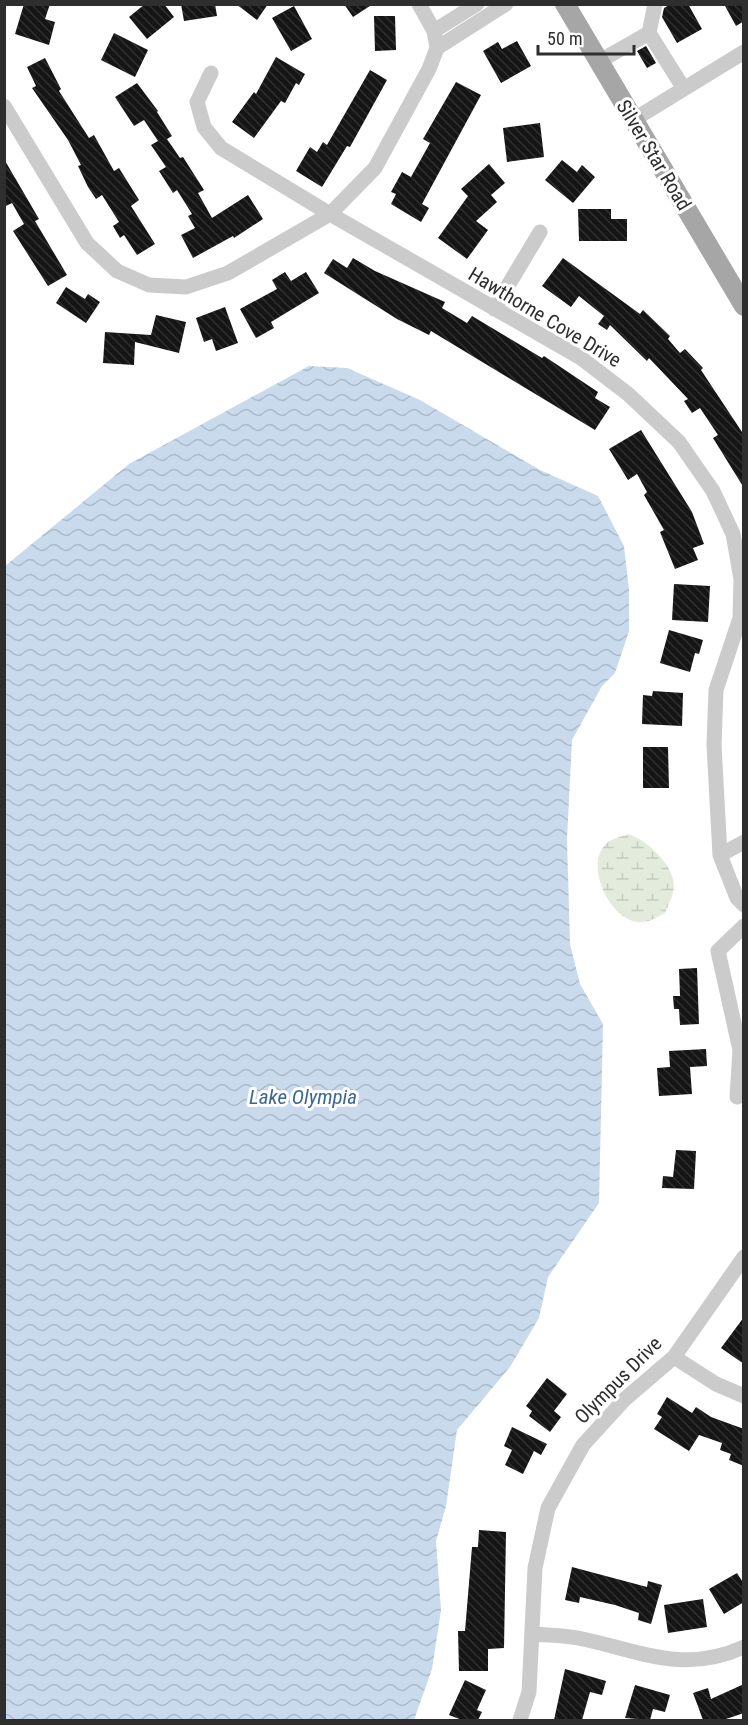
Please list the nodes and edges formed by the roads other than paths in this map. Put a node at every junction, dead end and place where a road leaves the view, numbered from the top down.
1 (419, 4) edge
2 (477, 4) edge
3 (506, 4) edge
4 (565, 4) edge
5 (655, 4) edge
6 (434, 31) junction
7 (649, 33) junction
8 (437, 48) junction
9 (744, 52) edge
10 (598, 62) junction
11 (211, 73) dead end
12 (684, 89) junction
13 (4, 106) edge
14 (633, 120) junction
15 (330, 214) junction
16 (540, 232) dead end
17 (743, 304) edge
18 (494, 309) junction
19 (744, 842) edge
20 (720, 855) junction
21 (744, 905) edge
22 (744, 926) edge
23 (737, 1097) dead end
24 (744, 1257) edge
25 (674, 1357) junction
26 (744, 1396) edge
27 (532, 1634) junction
28 (744, 1647) edge
29 (520, 1720) edge

1 - 6 street
2 - 6 street
3 - 8 street
4 - 10 main road, Silver Star Road
5 - 7 street
6 - 8 street
7 - 10 street
7 - 12 street
8 - 15 street
9 - 12 street
10 - 14 main road, Silver Star Road
11 - 15 street, Hawthorne Cove Drive
12 - 14 street
13 - 15 street
14 - 17 main road, Silver Star Road
15 - 18 street, Hawthorne Cove Drive
16 - 18 street
18 - 20 street, Hawthorne Cove Drive
19 - 20 street
20 - 21 street, Hawthorne Cove Drive
22 - 23 street
24 - 25 street, Olympus Drive
25 - 26 street
25 - 27 street, Olympus Drive
27 - 28 street
27 - 29 street, Olympus Drive

